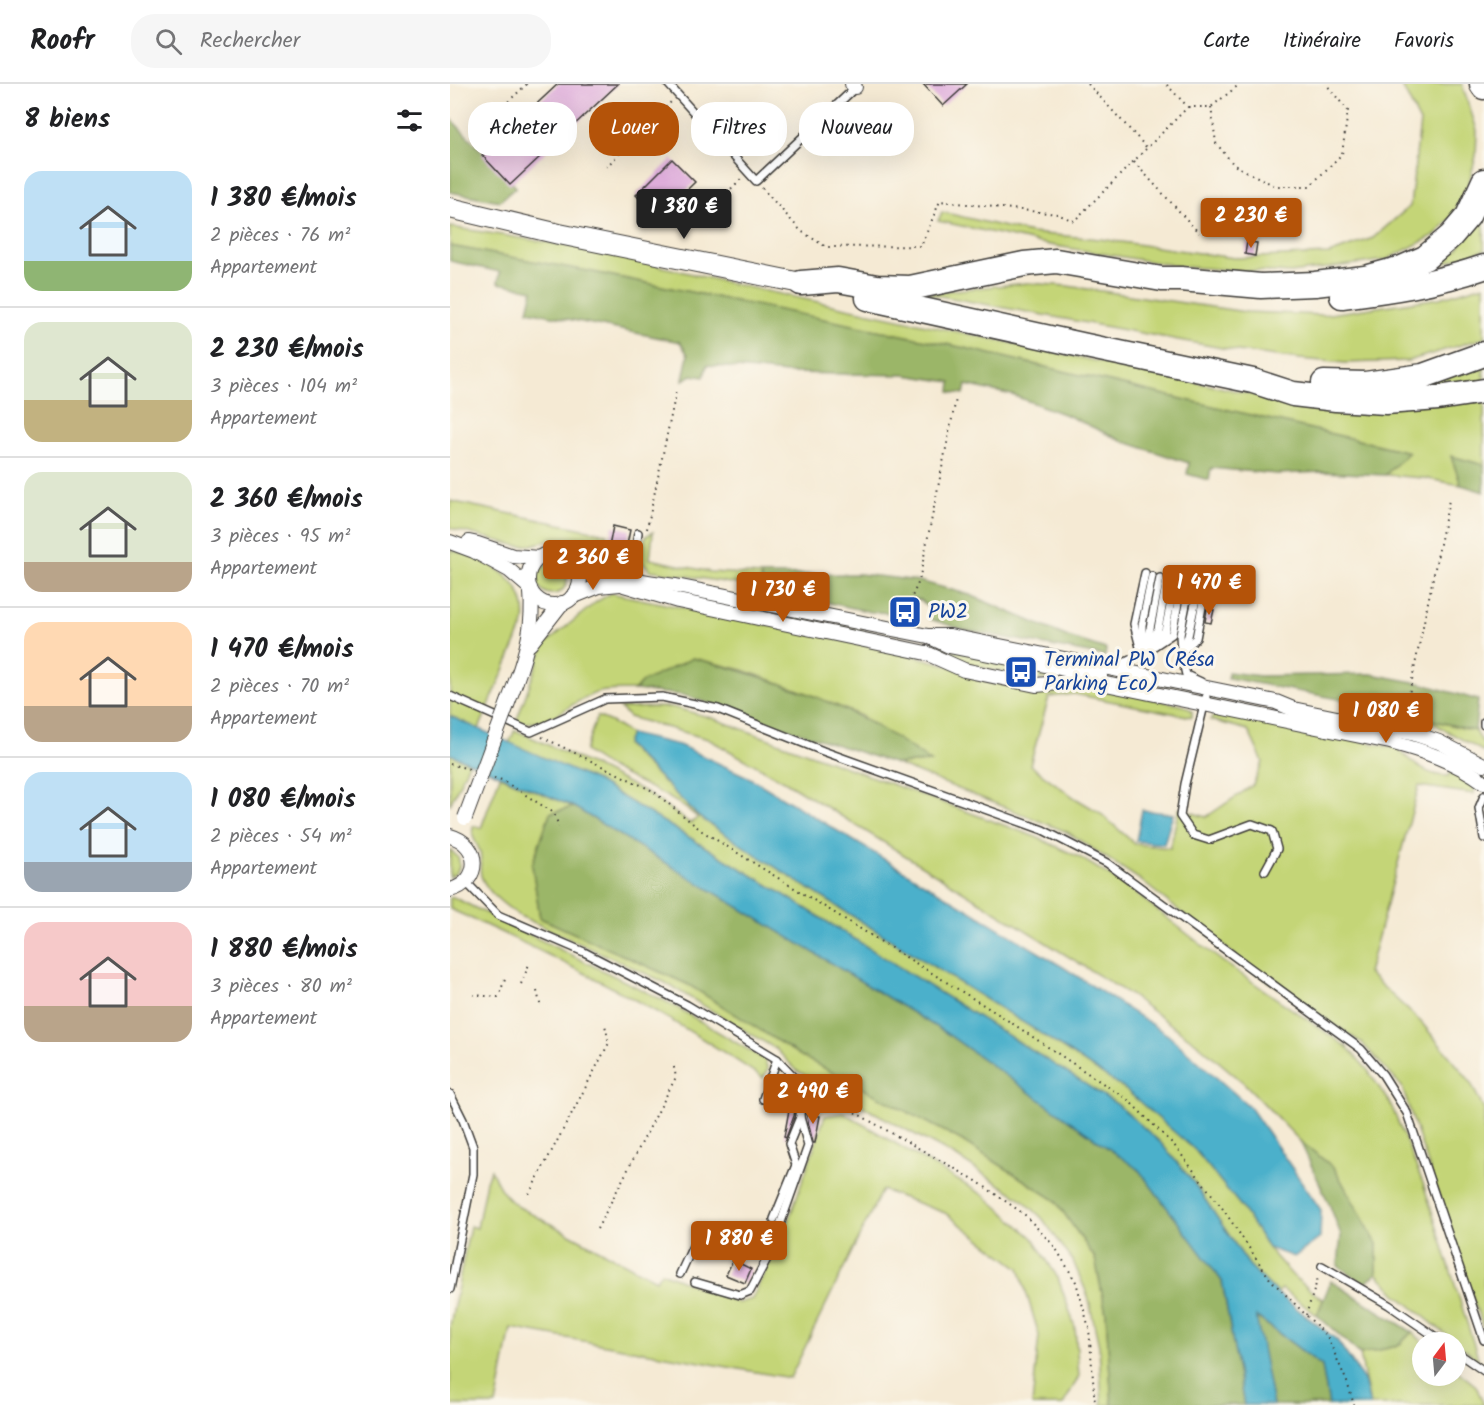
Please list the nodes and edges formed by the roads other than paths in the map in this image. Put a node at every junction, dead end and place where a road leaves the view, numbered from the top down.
1 (668, 84) edge
2 (855, 85) edge
3 (1484, 181) edge
4 (453, 211) edge
5 (1484, 267) edge
6 (1162, 279) junction
7 (801, 282) junction
8 (1484, 354) edge
9 (1252, 381) junction
10 (1484, 391) edge
11 (638, 533) dead end
12 (450, 541) edge
13 (539, 558) junction
14 (570, 560) junction
15 (1167, 579) junction
16 (632, 581) junction
17 (1203, 585) dead end
18 (531, 590) junction
19 (567, 600) junction
20 (927, 636) junction
21 (528, 646) junction
22 (1181, 653) junction
23 (1142, 654) junction
24 (1091, 664) junction
25 (450, 696) edge
26 (1208, 697) junction
27 (1484, 765) edge
28 (1484, 782) edge
29 (1484, 796) edge
30 (454, 837) edge
31 (1484, 838) edge
32 (1265, 871) dead end
33 (466, 882) junction
34 (450, 890) edge
35 (777, 1059) junction
36 (450, 1095) edge
37 (763, 1099) dead end
38 (800, 1117) junction
39 (774, 1219) dead end
40 (693, 1246) dead end
41 (1322, 1266) road end
42 (680, 1274) dead end
43 (696, 1282) dead end
44 (450, 1289) edge
45 (1428, 1332) edge
46 (1484, 1340) edge
47 (1466, 1359) edge
48 (1484, 1371) edge

1 - 2 lane
3 - 6 highway
4 - 7 main road
5 - 6 highway
6 - 7 highway
7 - 9 highway
8 - 9 highway
9 - 10 highway
11 - 16 lane
12 - 13 street
12 - 18 street
13 - 14 street
13 - 18 street
14 - 16 street
14 - 19 street
15 - 22 lane
15 - 23 lane
15 - 23 lane
15 - 23 lane
16 - 19 street
16 - 20 street
16 - 26 street
17 - 22 lane
18 - 19 street
18 - 21 street
19 - 21 street
20 - 24 street
20 - 26 street
21 - 30 street, bridge
22 - 26 lane
23 - 24 lane
24 - 26 street
25 - 46 lane
26 - 27 street
26 - 28 street
26 - 32 lane
29 - 31 lane
30 - 33 street
33 - 34 street
33 - 35 lane
35 - 37 lane
35 - 38 lane
36 - 44 lane
38 - 39 lane
38 - 43 lane
40 - 42 lane
41 - 45 lane
47 - 48 lane

